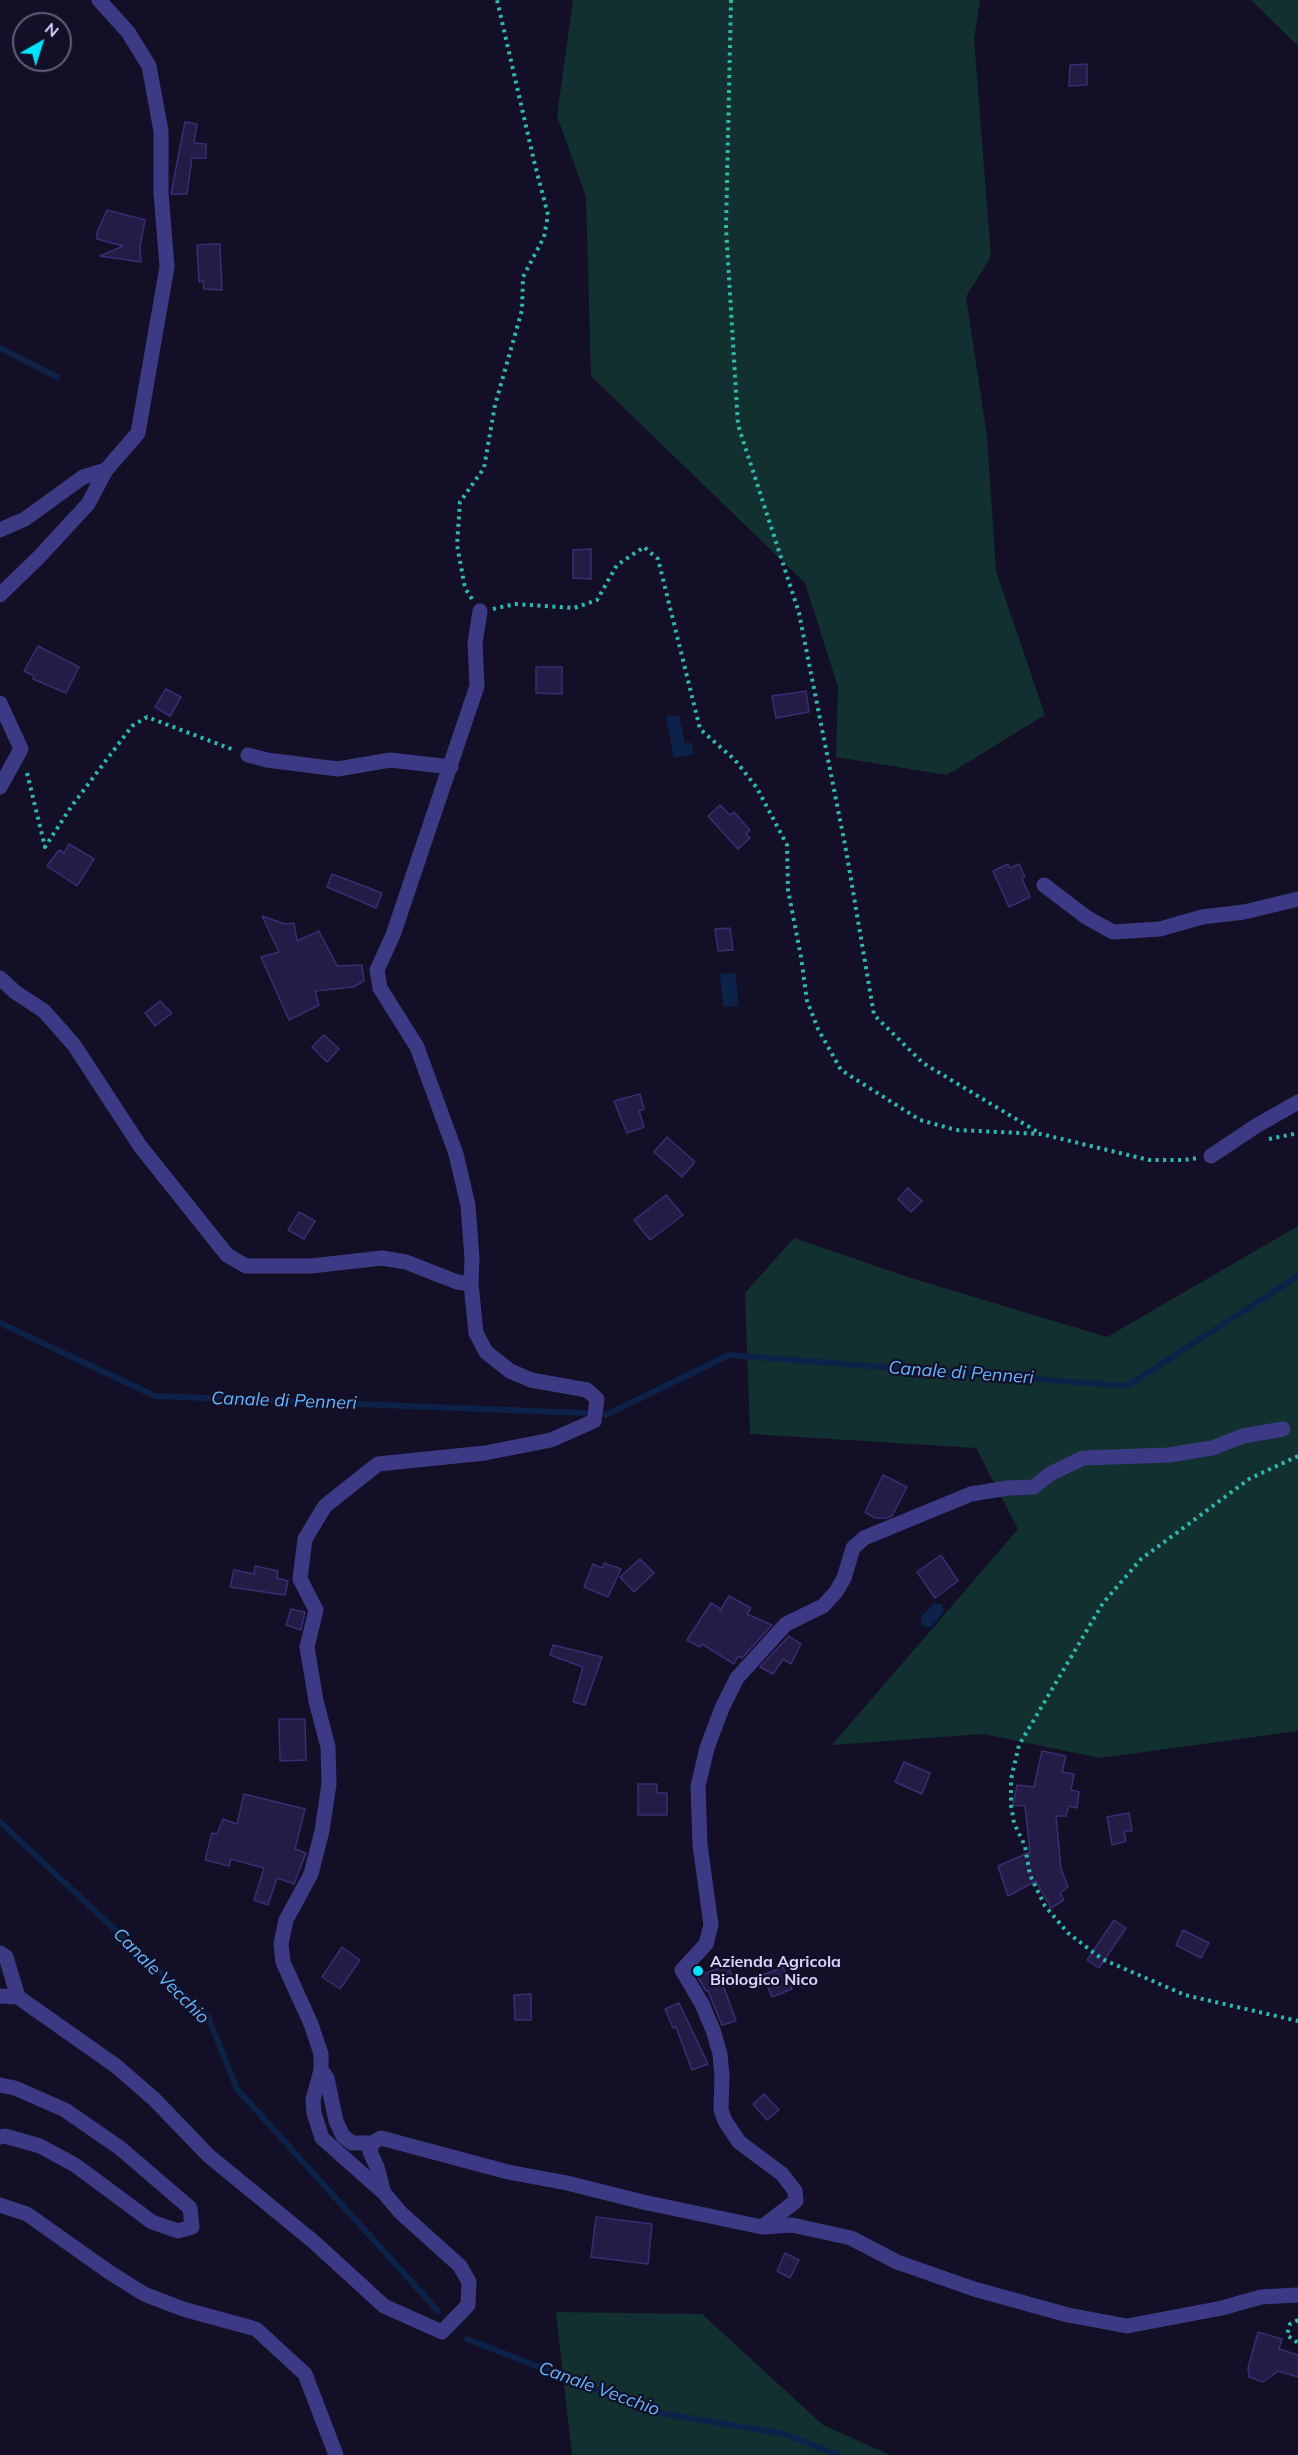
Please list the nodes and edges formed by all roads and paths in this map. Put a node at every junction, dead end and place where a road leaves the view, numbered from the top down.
1 (99, 0) edge
2 (497, 0) edge
3 (731, 0) edge
4 (106, 470) junction
5 (0, 530) edge
6 (0, 595) edge
7 (480, 611) junction
8 (0, 703) edge
9 (21, 749) junction
10 (248, 755) joint
11 (451, 767) junction
12 (0, 787) edge
13 (1044, 885) dead end
14 (1298, 899) edge
15 (0, 978) edge
16 (1298, 1102) edge
17 (1041, 1134) junction
18 (1211, 1156) joint
19 (471, 1284) junction
20 (1283, 1429) dead end
21 (1298, 1456) edge
22 (0, 1953) edge
23 (0, 1996) edge
24 (18, 1997) junction
25 (1298, 2021) edge
26 (321, 2070) junction
27 (0, 2085) edge
28 (0, 2137) edge
29 (372, 2143) junction
30 (384, 2193) junction
31 (0, 2205) edge
32 (762, 2227) junction
33 (1298, 2295) edge
34 (1298, 2320) edge
35 (1298, 2343) edge
36 (336, 2455) edge

1 - 4 street
2 - 7 path
3 - 17 path
4 - 5 street
4 - 6 street
7 - 11 street
7 - 17 path
8 - 9 street
9 - 10 path
9 - 12 street
10 - 11 street
11 - 19 street
13 - 14 street
15 - 19 street
16 - 18 street
17 - 18 path
19 - 26 street
20 - 32 street
21 - 25 path
22 - 24 street
23 - 24 street
24 - 30 street
26 - 29 street
26 - 30 street
27 - 28 street
29 - 30 street
29 - 32 street
31 - 36 street
32 - 33 street
34 - 35 path

